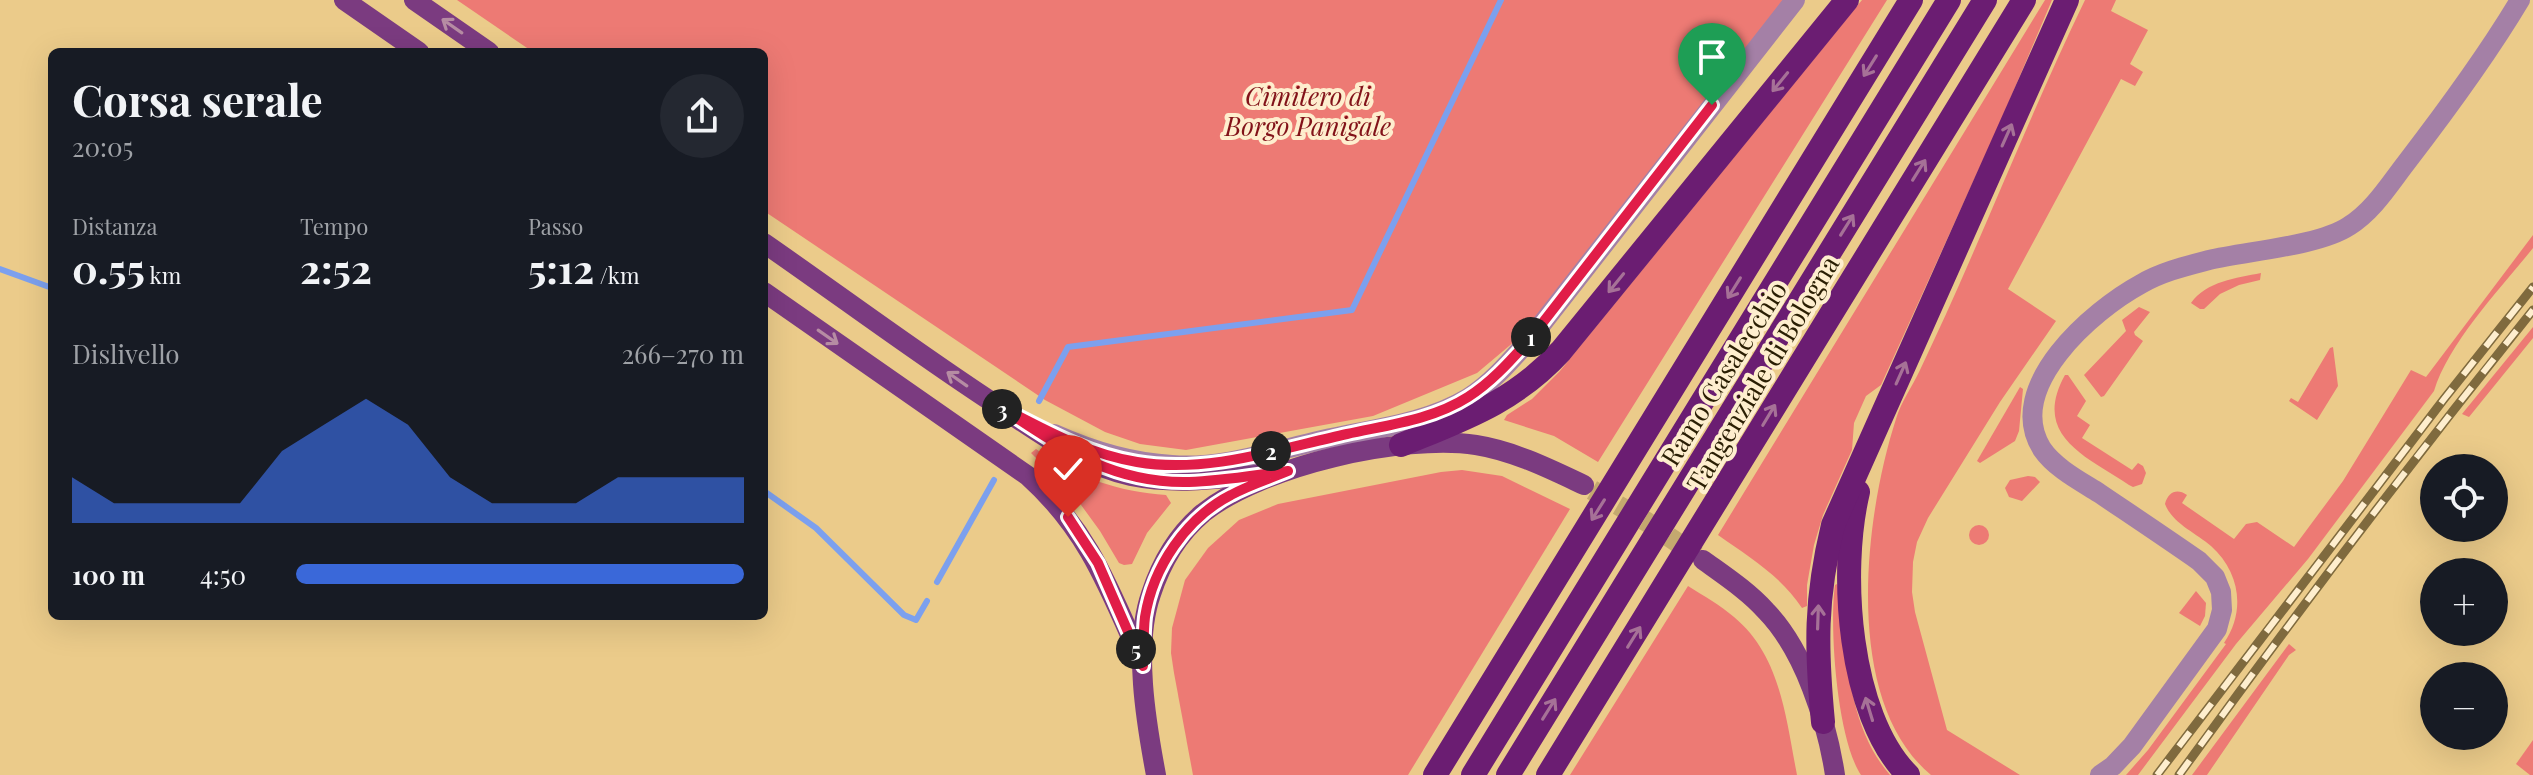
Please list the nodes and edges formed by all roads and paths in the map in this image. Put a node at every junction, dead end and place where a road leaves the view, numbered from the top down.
1 (344, 0) edge
2 (414, 0) edge
3 (1795, 0) edge
4 (1847, 0) edge
5 (1911, 0) edge
6 (1949, 0) edge
7 (1985, 0) edge
8 (2024, 0) edge
9 (2067, 0) edge
10 (2520, 0) edge
11 (413, 48) edge
12 (483, 48) edge
13 (768, 246) edge
14 (768, 295) edge
15 (997, 405) junction
16 (1875, 429) junction
17 (1401, 445) junction
18 (1288, 471) junction
19 (1584, 485) tunnel mouth
20 (1703, 560) tunnel mouth
21 (1143, 666) junction
22 (1823, 722) junction
23 (1838, 772) edge
24 (1156, 775) edge
25 (1435, 775) edge
26 (1473, 775) edge
27 (1508, 775) edge
28 (1548, 775) edge
29 (1908, 775) edge
30 (2100, 775) edge

1 - 11 main road
12 -> 2 main road
3 - 15 street
4 -> 17 highway
5 -> 25 highway
6 - 26 highway, Ramo Casalecchio
27 -> 7 highway, Ramo Casalecchio
28 -> 8 highway, Tangenziale di Bologna
16 -> 9 highway
10 - 30 street
15 -> 13 main road
14 -> 21 main road
15 - 18 main road
22 -> 16 highway
29 -> 16 highway
17 - 18 main road
17 - 19 main road
18 - 21 main road
20 - 22 main road
21 - 24 main road
22 - 23 main road

